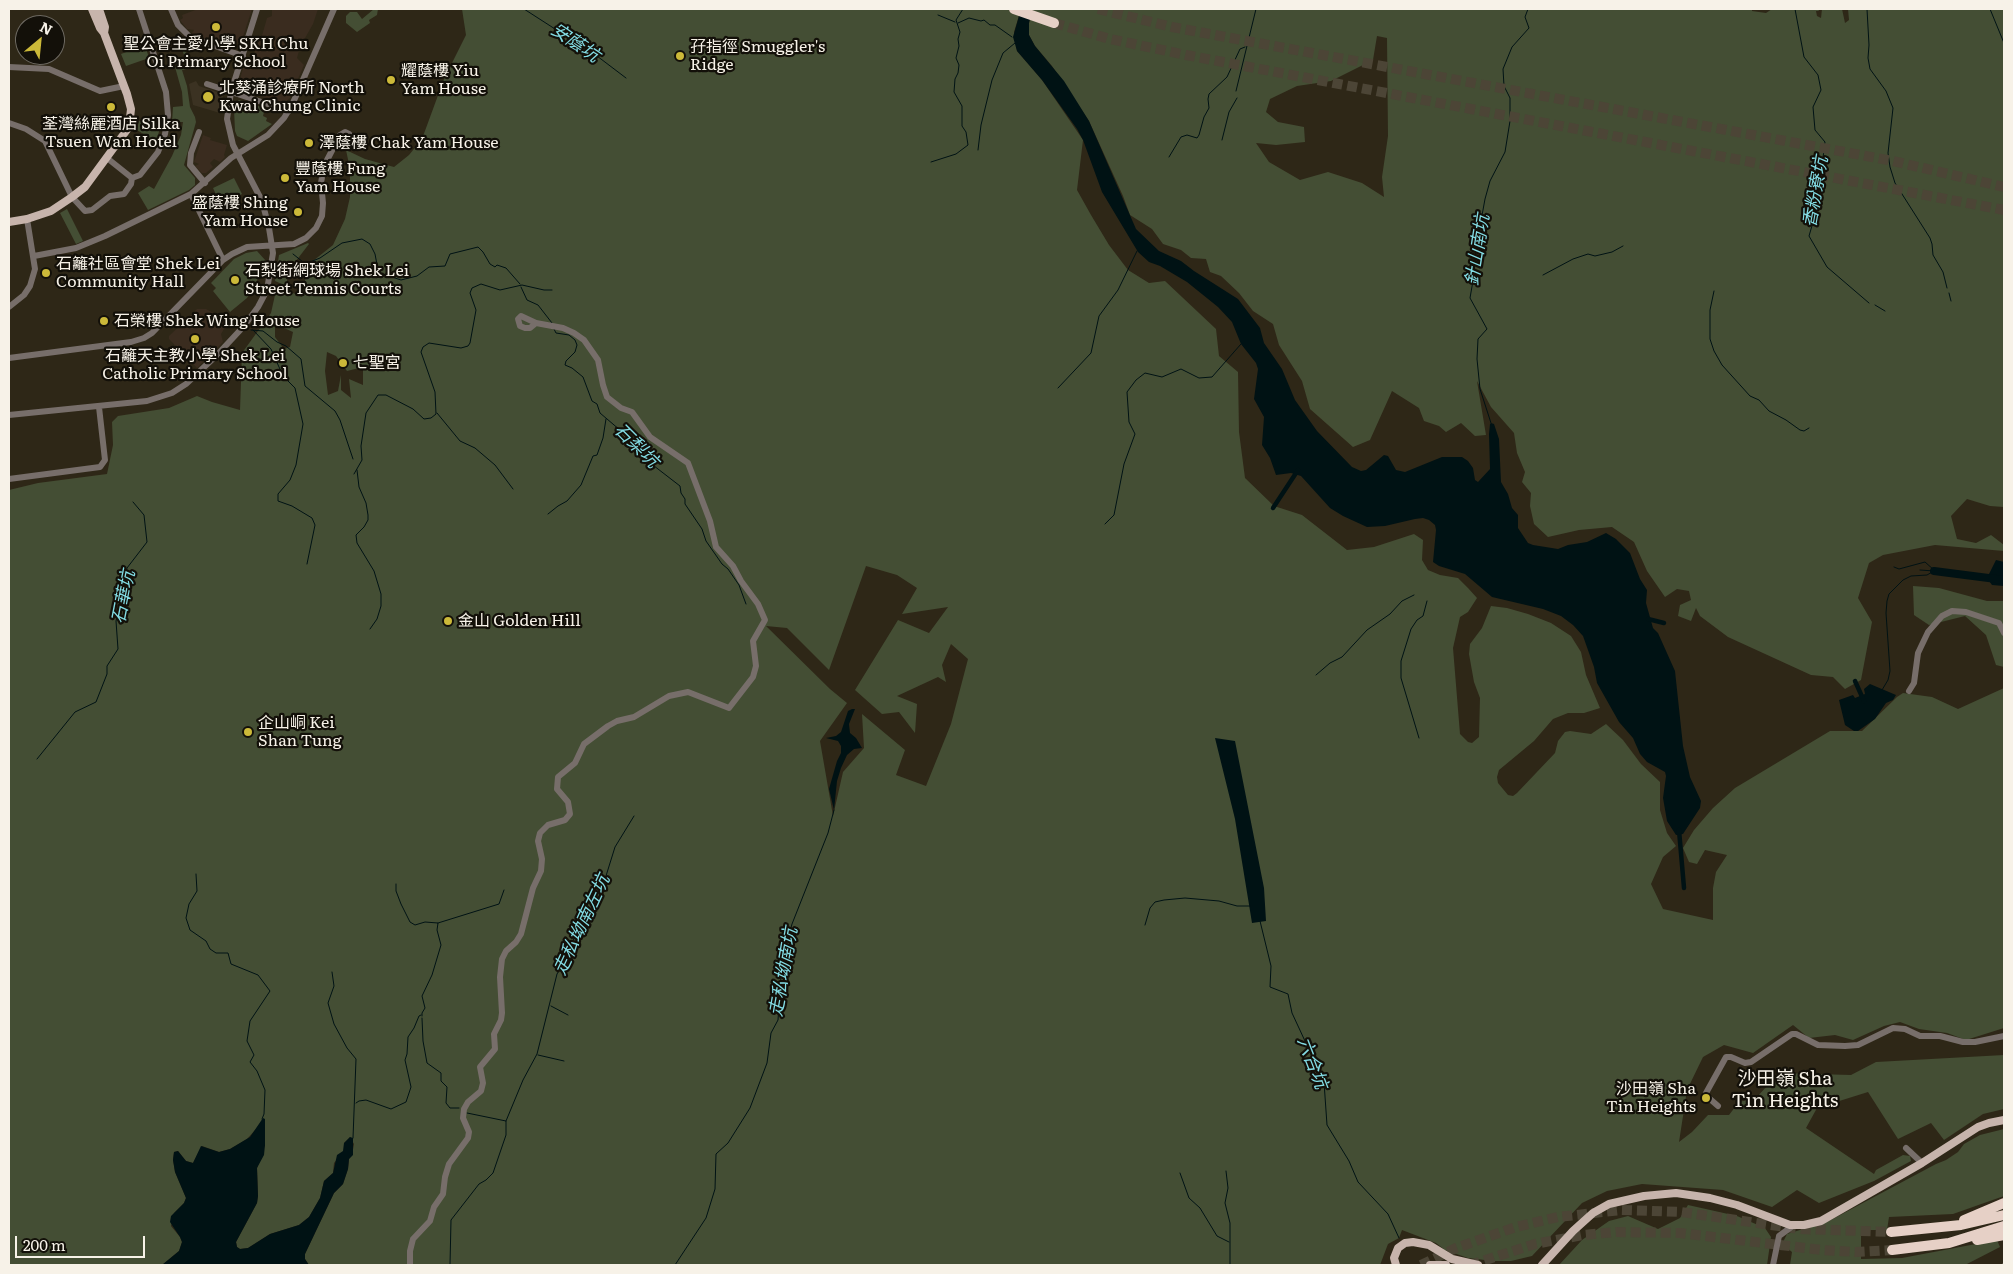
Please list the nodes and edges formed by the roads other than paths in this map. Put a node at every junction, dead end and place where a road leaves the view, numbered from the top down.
1 (92, 9) edge
2 (99, 9) edge
3 (139, 9) edge
4 (171, 9) edge
5 (257, 9) edge
6 (334, 9) edge
7 (1014, 9) edge
8 (1054, 23) tunnel mouth
9 (104, 33) junction
10 (243, 56) junction
11 (9, 68) edge
12 (207, 84) dead end
13 (124, 86) junction
14 (231, 92) junction
15 (289, 111) junction
16 (9, 123) edge
17 (199, 132) dead end
18 (349, 134) dead end
19 (238, 154) junction
20 (107, 158) junction
21 (132, 178) junction
22 (205, 183) junction
23 (191, 194) junction
24 (72, 197) junction
25 (27, 219) junction
26 (9, 222) edge
27 (272, 244) junction
28 (34, 256) junction
29 (223, 260) junction
30 (9, 307) edge
31 (536, 323) dead end
32 (9, 358) edge
33 (99, 407) junction
34 (9, 415) edge
35 (9, 479) edge
36 (2004, 633) edge
37 (1909, 691) dead end
38 (2004, 1036) edge
39 (1706, 1093) dead end
40 (1710, 1099) dead end
41 (1718, 1106) dead end
42 (2004, 1120) edge
43 (1906, 1148) dead end
44 (1922, 1163) junction
45 (2004, 1203) edge
46 (2004, 1215) edge
47 (1795, 1225) junction
48 (2004, 1226) edge
49 (1944, 1228) junction
50 (1891, 1232) tunnel mouth
51 (2004, 1235) edge
52 (1949, 1243) junction
53 (1892, 1250) tunnel mouth
54 (410, 1265) edge
55 (1396, 1265) edge
56 (1430, 1265) edge
57 (1446, 1265) edge
58 (1478, 1265) edge
59 (1542, 1265) edge
60 (1773, 1265) edge

1 - 9 main road
2 - 9 main road
3 - 21 street
4 - 10 street
5 - 10 street
6 - 15 street
7 - 8 highway
9 - 13 main road
10 - 14 street
11 - 13 street
12 - 14 street
13 - 20 main road
14 - 15 street
14 - 19 street
15 - 19 street
16 - 24 street
17 - 22 street
18 - 27 street
19 - 22 street
19 - 27 street
20 - 21 street
20 - 24 main road
21 - 24 street
22 - 23 street
23 - 28 street
23 - 29 street
24 - 25 main road
25 - 26 main road
25 - 28 street
27 - 29 street
27 - 33 street
28 - 30 street
29 - 32 street
31 - 54 street
33 - 34 street
33 - 35 street
36 - 37 street
38 - 39 street
40 - 41 street
42 - 44 main road
43 - 44 street
44 - 47 main road
45 - 49 highway
46 - 49 highway
47 - 59 main road
47 - 60 street
48 - 52 highway
49 - 50 highway
51 - 52 highway
52 - 53 highway
55 - 58 main road
56 - 57 main road

